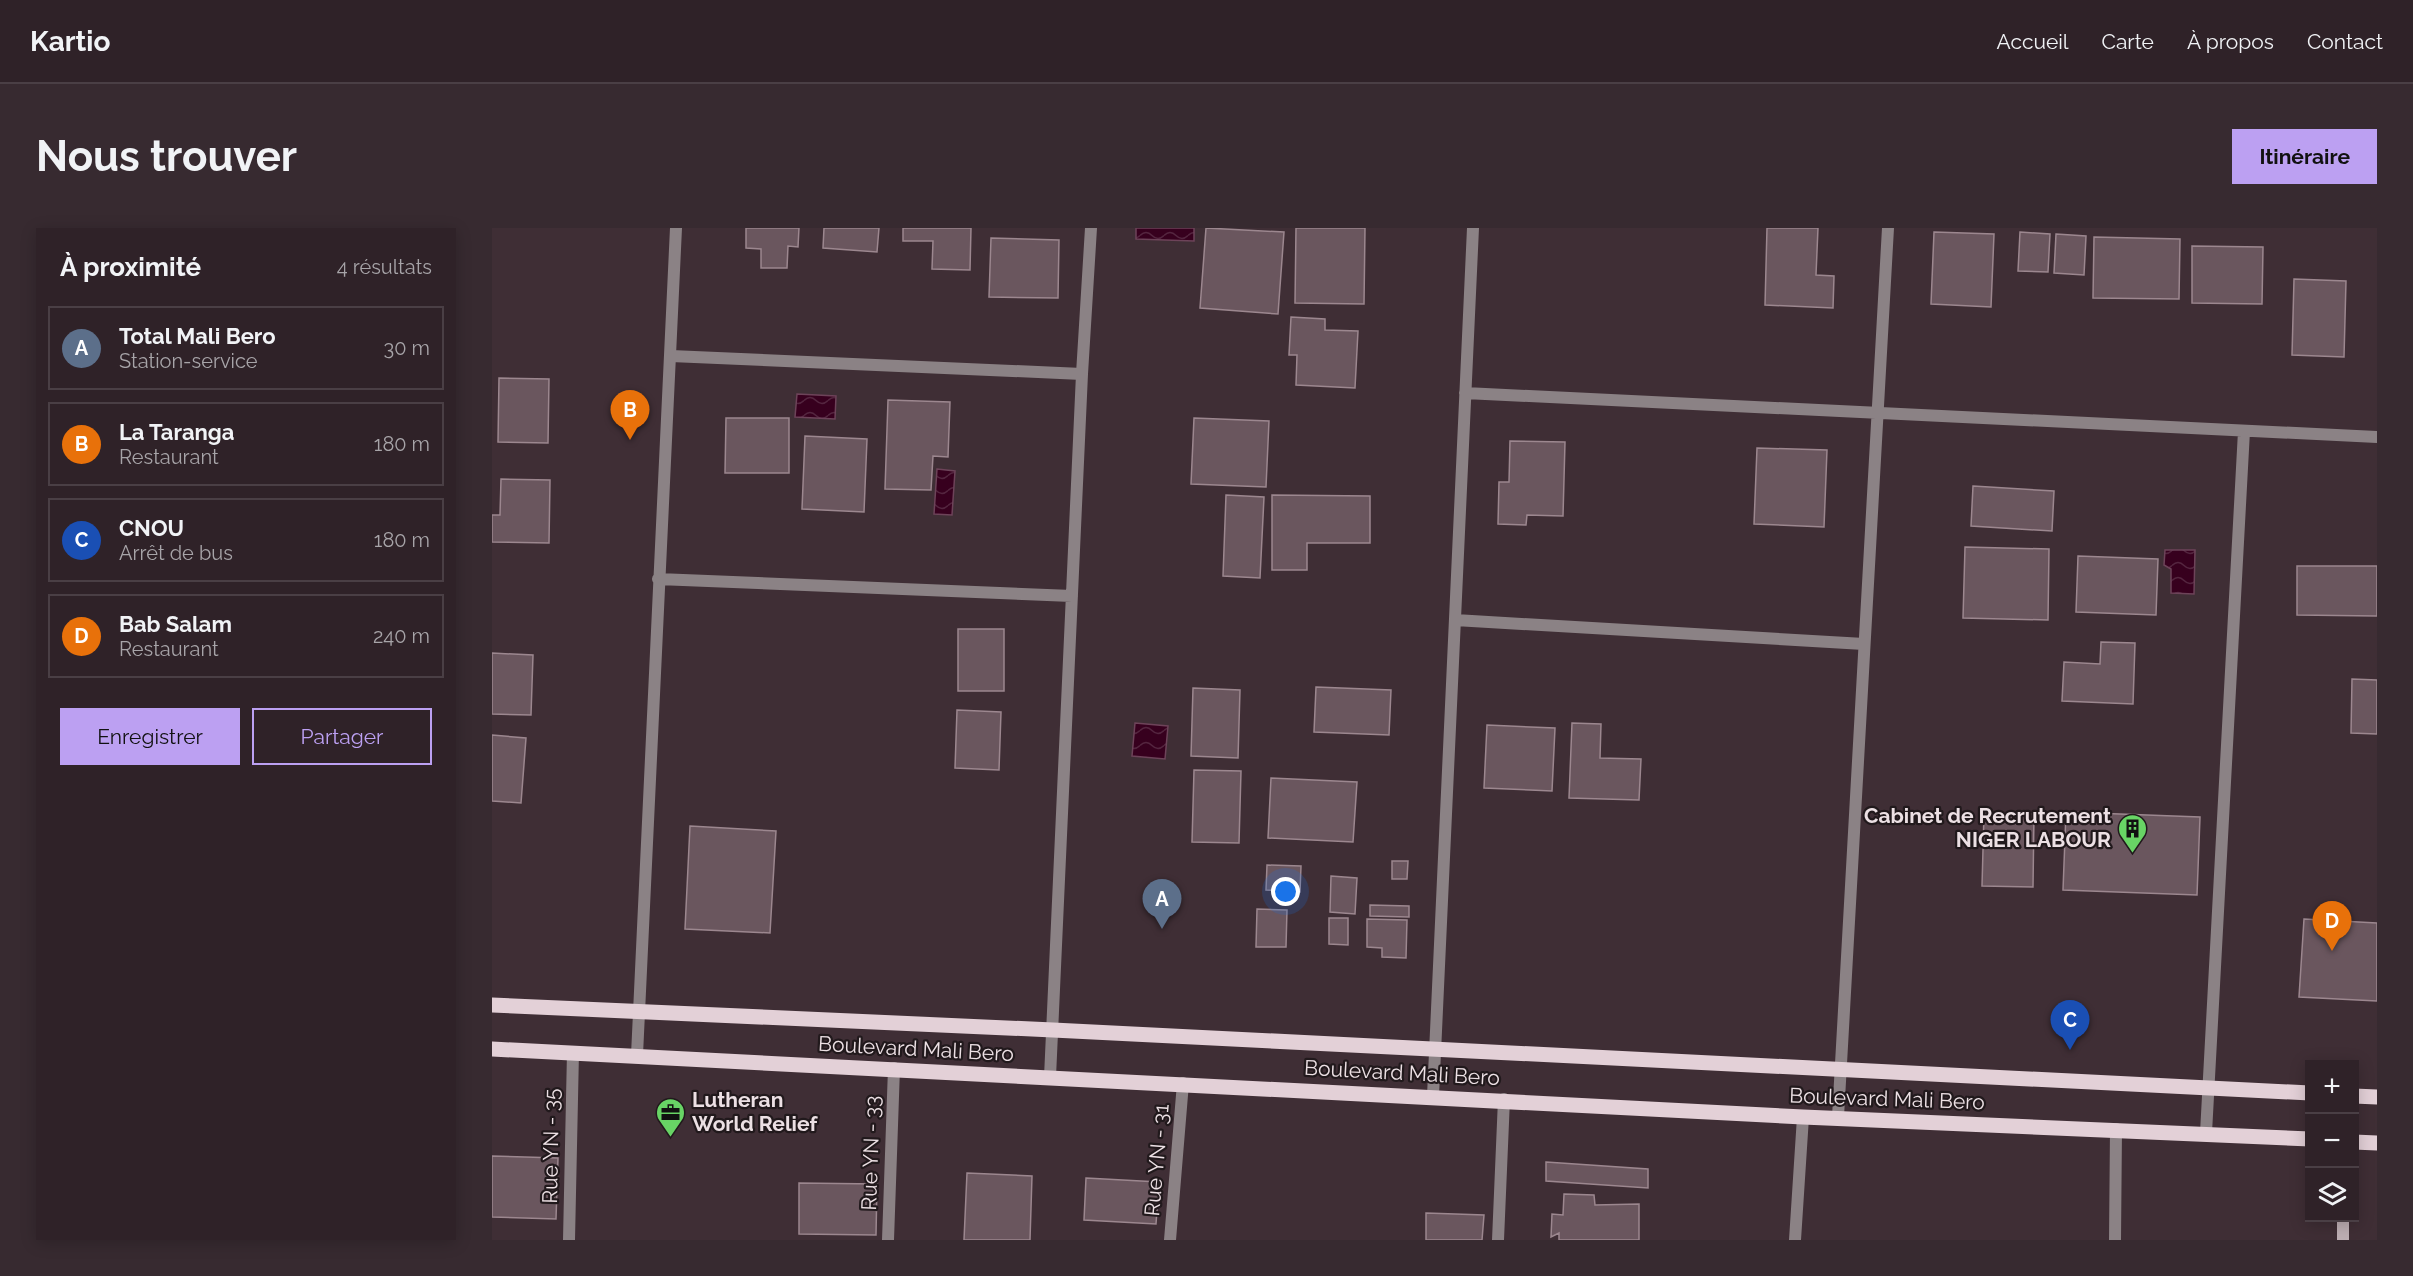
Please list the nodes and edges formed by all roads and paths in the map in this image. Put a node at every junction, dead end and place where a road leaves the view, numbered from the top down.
1 (676, 228) edge
2 (1091, 228) edge
3 (1473, 228) edge
4 (1888, 228) edge
5 (670, 356) junction
6 (1082, 375) junction
7 (1465, 393) junction
8 (1877, 411) junction
9 (2244, 431) junction
10 (2377, 437) edge
11 (658, 579) junction
12 (1072, 596) junction
13 (1455, 620) junction
14 (1864, 644) junction
15 (492, 1005) edge
16 (640, 1012) junction
17 (1053, 1030) junction
18 (492, 1049) edge
19 (1436, 1049) junction
20 (573, 1052) junction
21 (637, 1055) junction
22 (894, 1068) junction
23 (1840, 1069) junction
24 (1050, 1077) junction
25 (1183, 1083) junction
26 (2208, 1087) junction
27 (2305, 1094) edge
28 (1433, 1096) junction
29 (2359, 1096) edge
30 (2377, 1097) edge
31 (1504, 1099) junction
32 (1803, 1117) junction
33 (1838, 1117) junction
34 (2116, 1129) junction
35 (2206, 1133) junction
36 (2305, 1139) edge
37 (2359, 1142) edge
38 (2377, 1143) edge
39 (2343, 1222) edge
40 (569, 1240) edge
41 (888, 1240) edge
42 (1170, 1240) edge
43 (1497, 1240) edge
44 (1795, 1240) edge
45 (2115, 1240) edge
46 (2343, 1240) edge

1 - 5 street
2 - 6 street
3 - 7 street
4 - 8 street
5 - 6 street
5 - 11 street
6 - 12 street
7 - 8 street
7 - 13 street
8 - 9 street
8 - 14 street
9 - 10 street
9 - 26 street
11 - 12 street
11 - 16 street
12 - 17 street
13 - 14 street
13 - 19 street
14 - 23 street
15 - 16 main road, Boulevard Mali Bero
16 - 17 main road, Boulevard Mali Bero
16 - 21 street
17 - 19 main road, Boulevard Mali Bero
17 - 24 street
18 - 20 main road, Boulevard Mali Bero
19 - 23 main road, Boulevard Mali Bero
19 - 28 street
20 - 21 main road, Boulevard Mali Bero
20 - 40 street, Rue YN - 35
21 - 22 main road, Boulevard Mali Bero
22 - 24 main road, Boulevard Mali Bero
22 - 41 street, Rue YN - 33
23 - 26 main road, Boulevard Mali Bero
23 - 33 street
24 - 25 main road, Boulevard Mali Bero
25 - 28 main road, Boulevard Mali Bero
25 - 42 street, Rue YN - 31
26 - 27 main road, Boulevard Mali Bero
26 - 35 street
28 - 31 main road, Boulevard Mali Bero
29 - 30 main road
31 - 32 main road, Boulevard Mali Bero
31 - 43 street
32 - 33 main road, Boulevard Mali Bero
32 - 44 street
33 - 34 main road, Boulevard Mali Bero
34 - 35 main road, Boulevard Mali Bero
34 - 45 street
35 - 36 main road, Boulevard Mali Bero
37 - 38 main road
39 - 46 street

